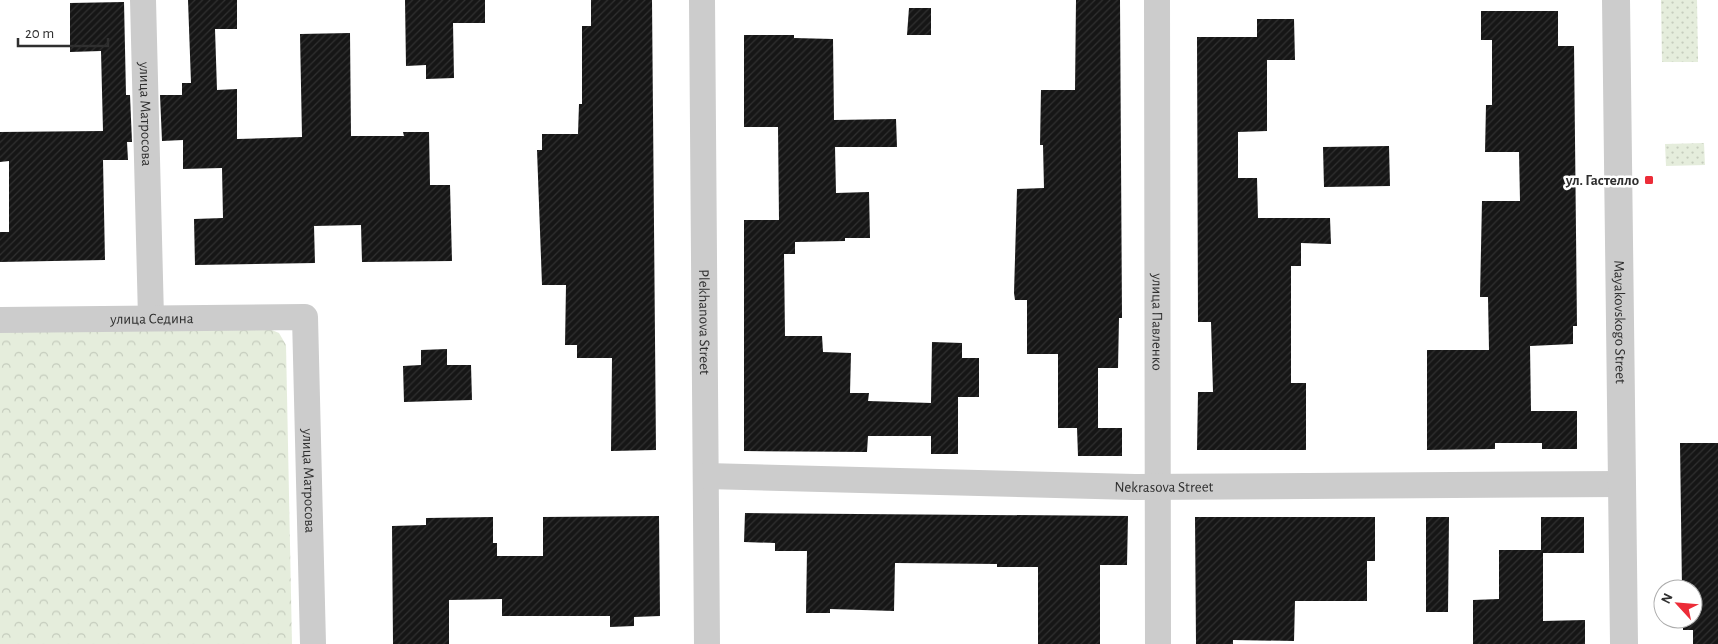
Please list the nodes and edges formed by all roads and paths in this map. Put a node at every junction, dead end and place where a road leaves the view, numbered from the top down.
1 (143, 0) edge
2 (702, 0) edge
3 (1158, 0) edge
4 (1616, 0) edge
5 (305, 316) joint
6 (151, 318) junction
7 (0, 320) edge
8 (706, 476) junction
9 (1622, 484) junction
10 (1158, 486) junction
11 (314, 644) edge
12 (707, 644) edge
13 (1158, 644) edge
14 (1624, 644) edge

1 - 6 street, улица Матросова
2 - 8 street, Plekhanova Street
3 - 10 street, улица Павленко
4 - 9 street, Mayakovskogo Street
5 - 6 street, улица Седина
5 - 11 street, улица Матросова
6 - 7 street, улица Седина
8 - 10 street, Nekrasova Street
8 - 12 street, Plekhanova Street
9 - 10 street, Nekrasova Street
9 - 14 street, Mayakovskogo Street
10 - 13 street, улица Павленко

